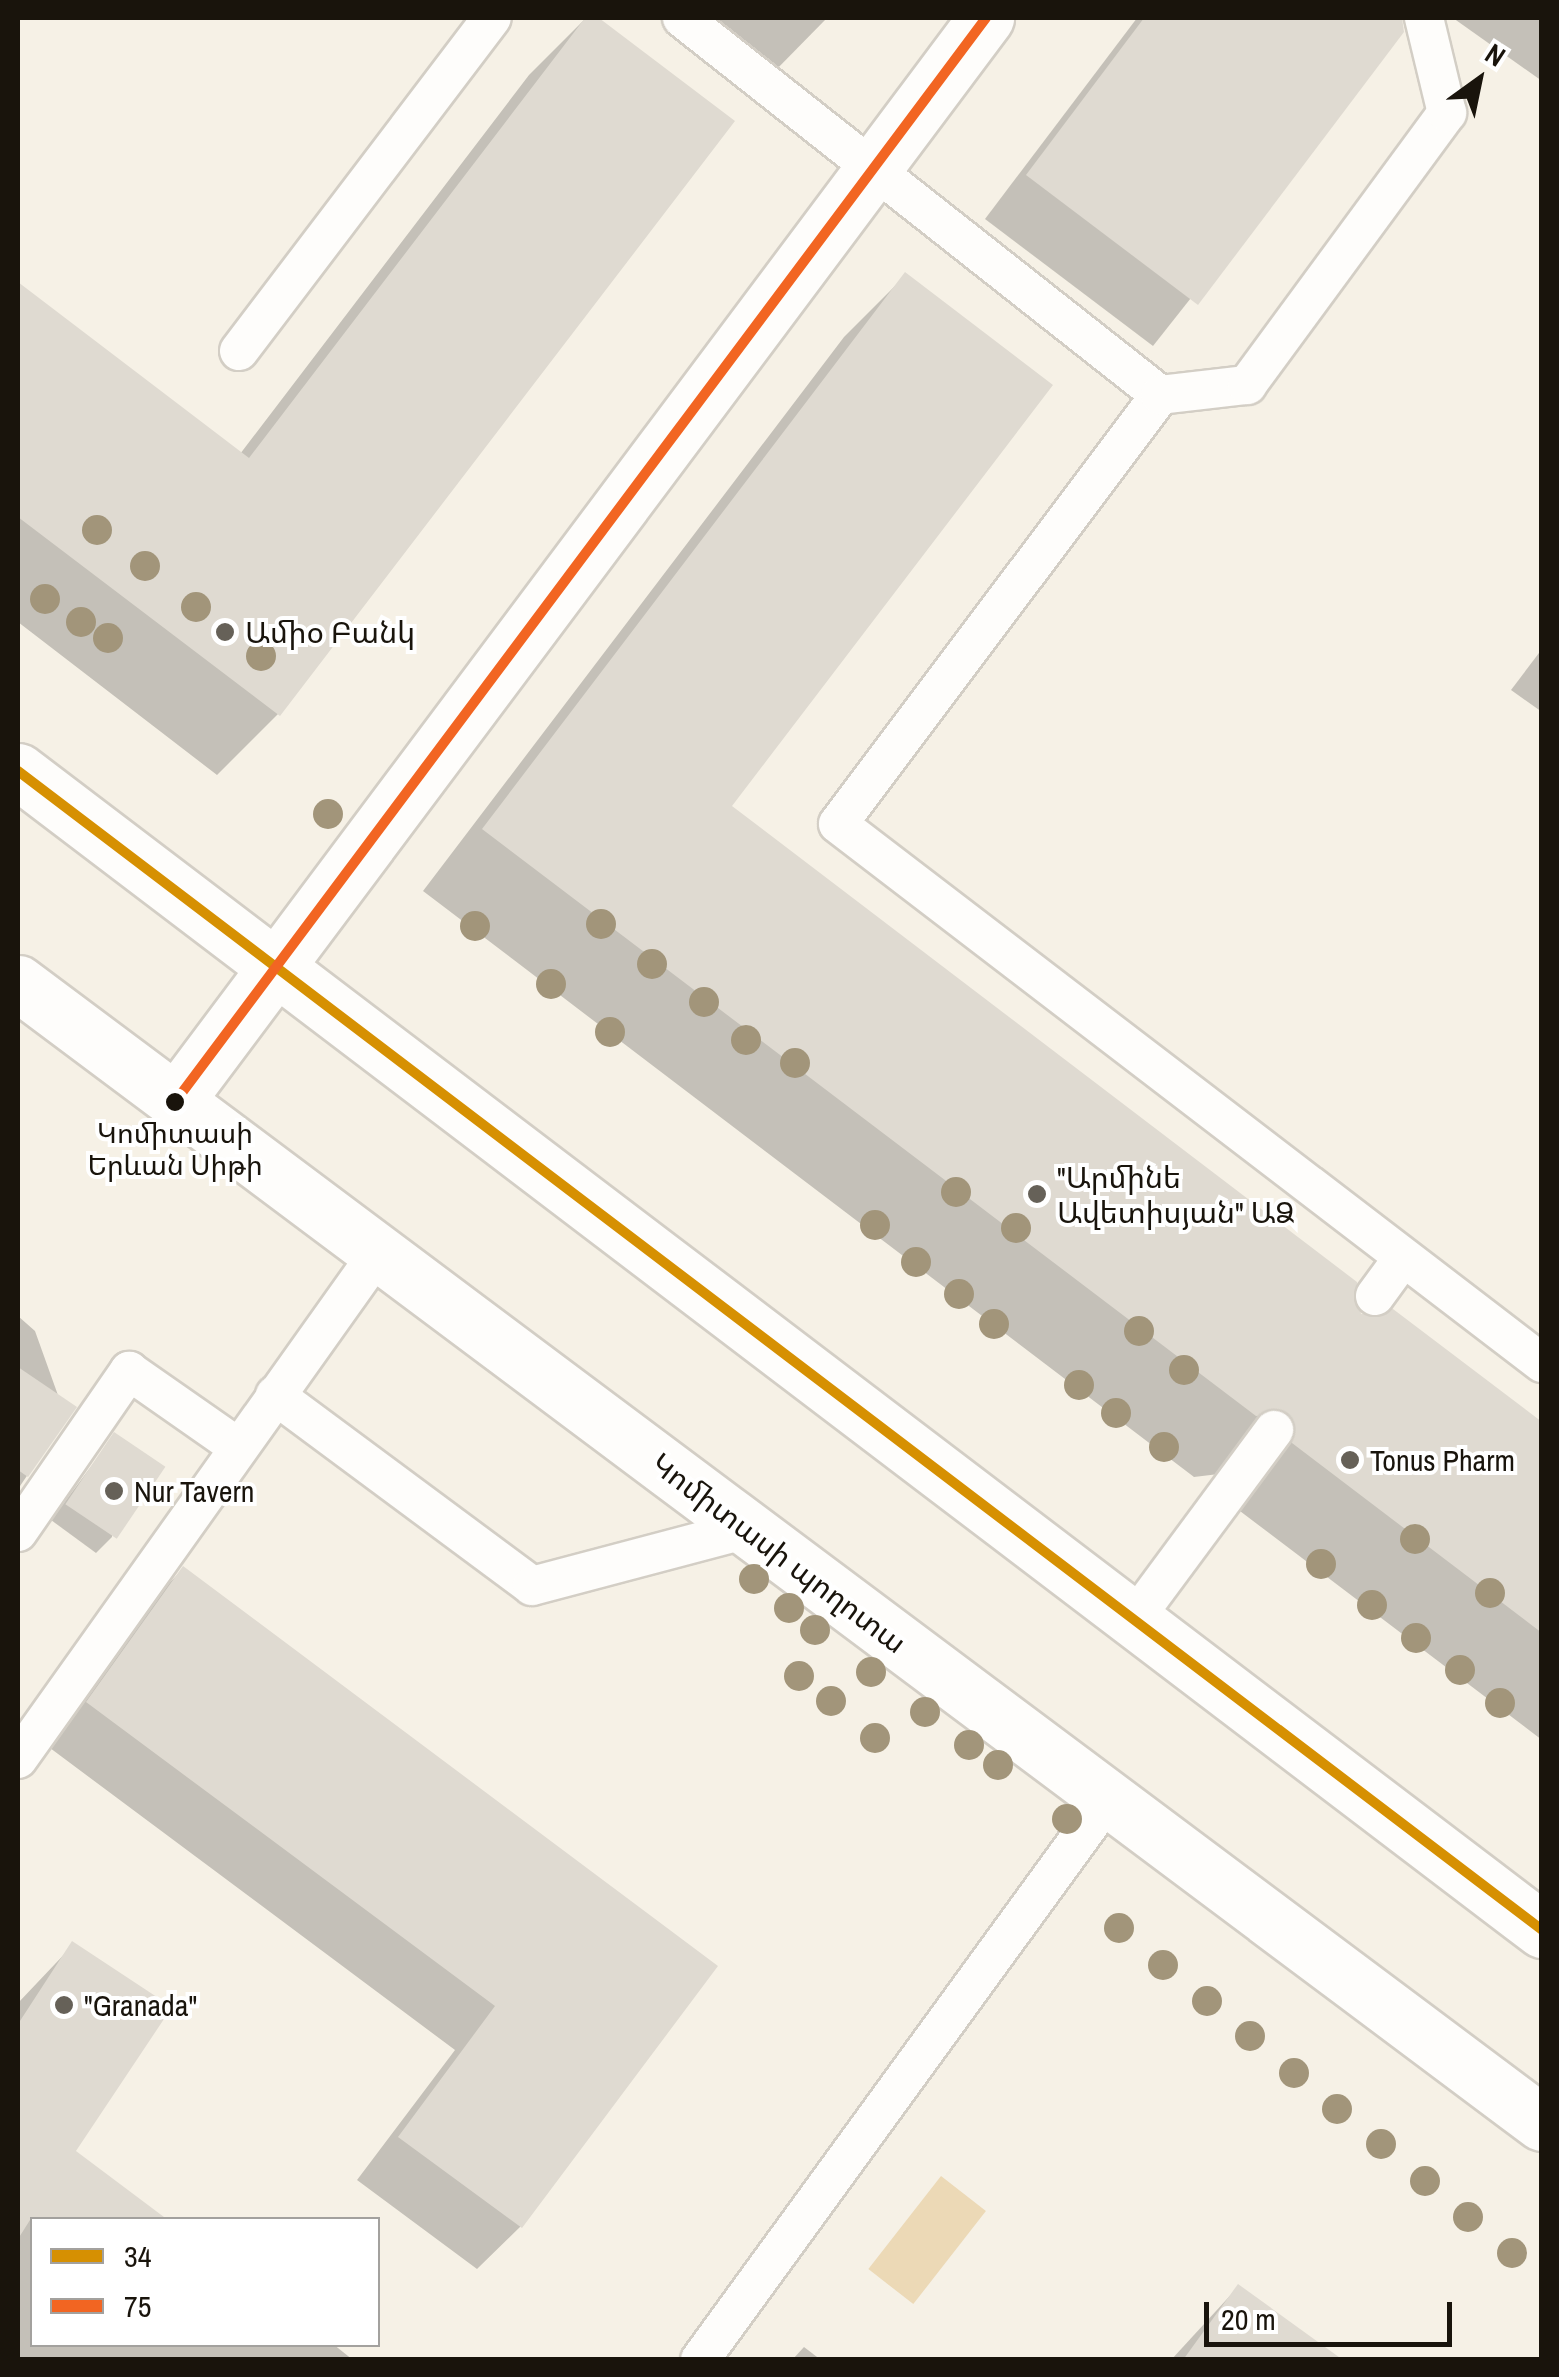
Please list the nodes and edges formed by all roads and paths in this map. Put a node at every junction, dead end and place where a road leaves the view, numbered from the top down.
1 (492, 18) edge
2 (682, 18) edge
3 (986, 18) edge
4 (1424, 18) edge
5 (871, 164) junction
6 (239, 351) dead end
7 (1160, 395) junction
8 (18, 771) edge
9 (274, 960) junction
10 (18, 983) edge
11 (175, 1102) junction
12 (378, 1253) junction
13 (1402, 1259) junction
14 (1375, 1296) dead end
15 (1542, 1363) edge
16 (276, 1394) junction
17 (1274, 1430) dead end
18 (238, 1447) junction
19 (748, 1529) junction
20 (18, 1532) edge
21 (1134, 1618) junction
22 (18, 1759) edge
23 (1108, 1799) junction
24 (1542, 1930) edge
25 (1542, 2123) edge
26 (700, 2360) edge

1 - 6 lane
2 - 5 lane
3 - 5 main road
4 - 7 lane
5 - 7 lane
5 - 9 main road
7 - 13 lane
8 - 9 main road
9 - 11 main road
9 - 21 main road
10 - 11 main road, Կոմիտասի պողոտա
11 - 12 main road, Կոմիտասի պողոտա
12 - 16 lane
12 - 19 main road, Կոմիտասի պողոտա
13 - 14 lane
13 - 15 lane
16 - 18 lane
16 - 19 lane
17 - 21 lane
18 - 20 lane
18 - 22 lane
19 - 23 main road, Կոմիտասի պողոտա
21 - 24 main road
23 - 25 main road, Կոմիտասի պողոտա
23 - 26 lane

